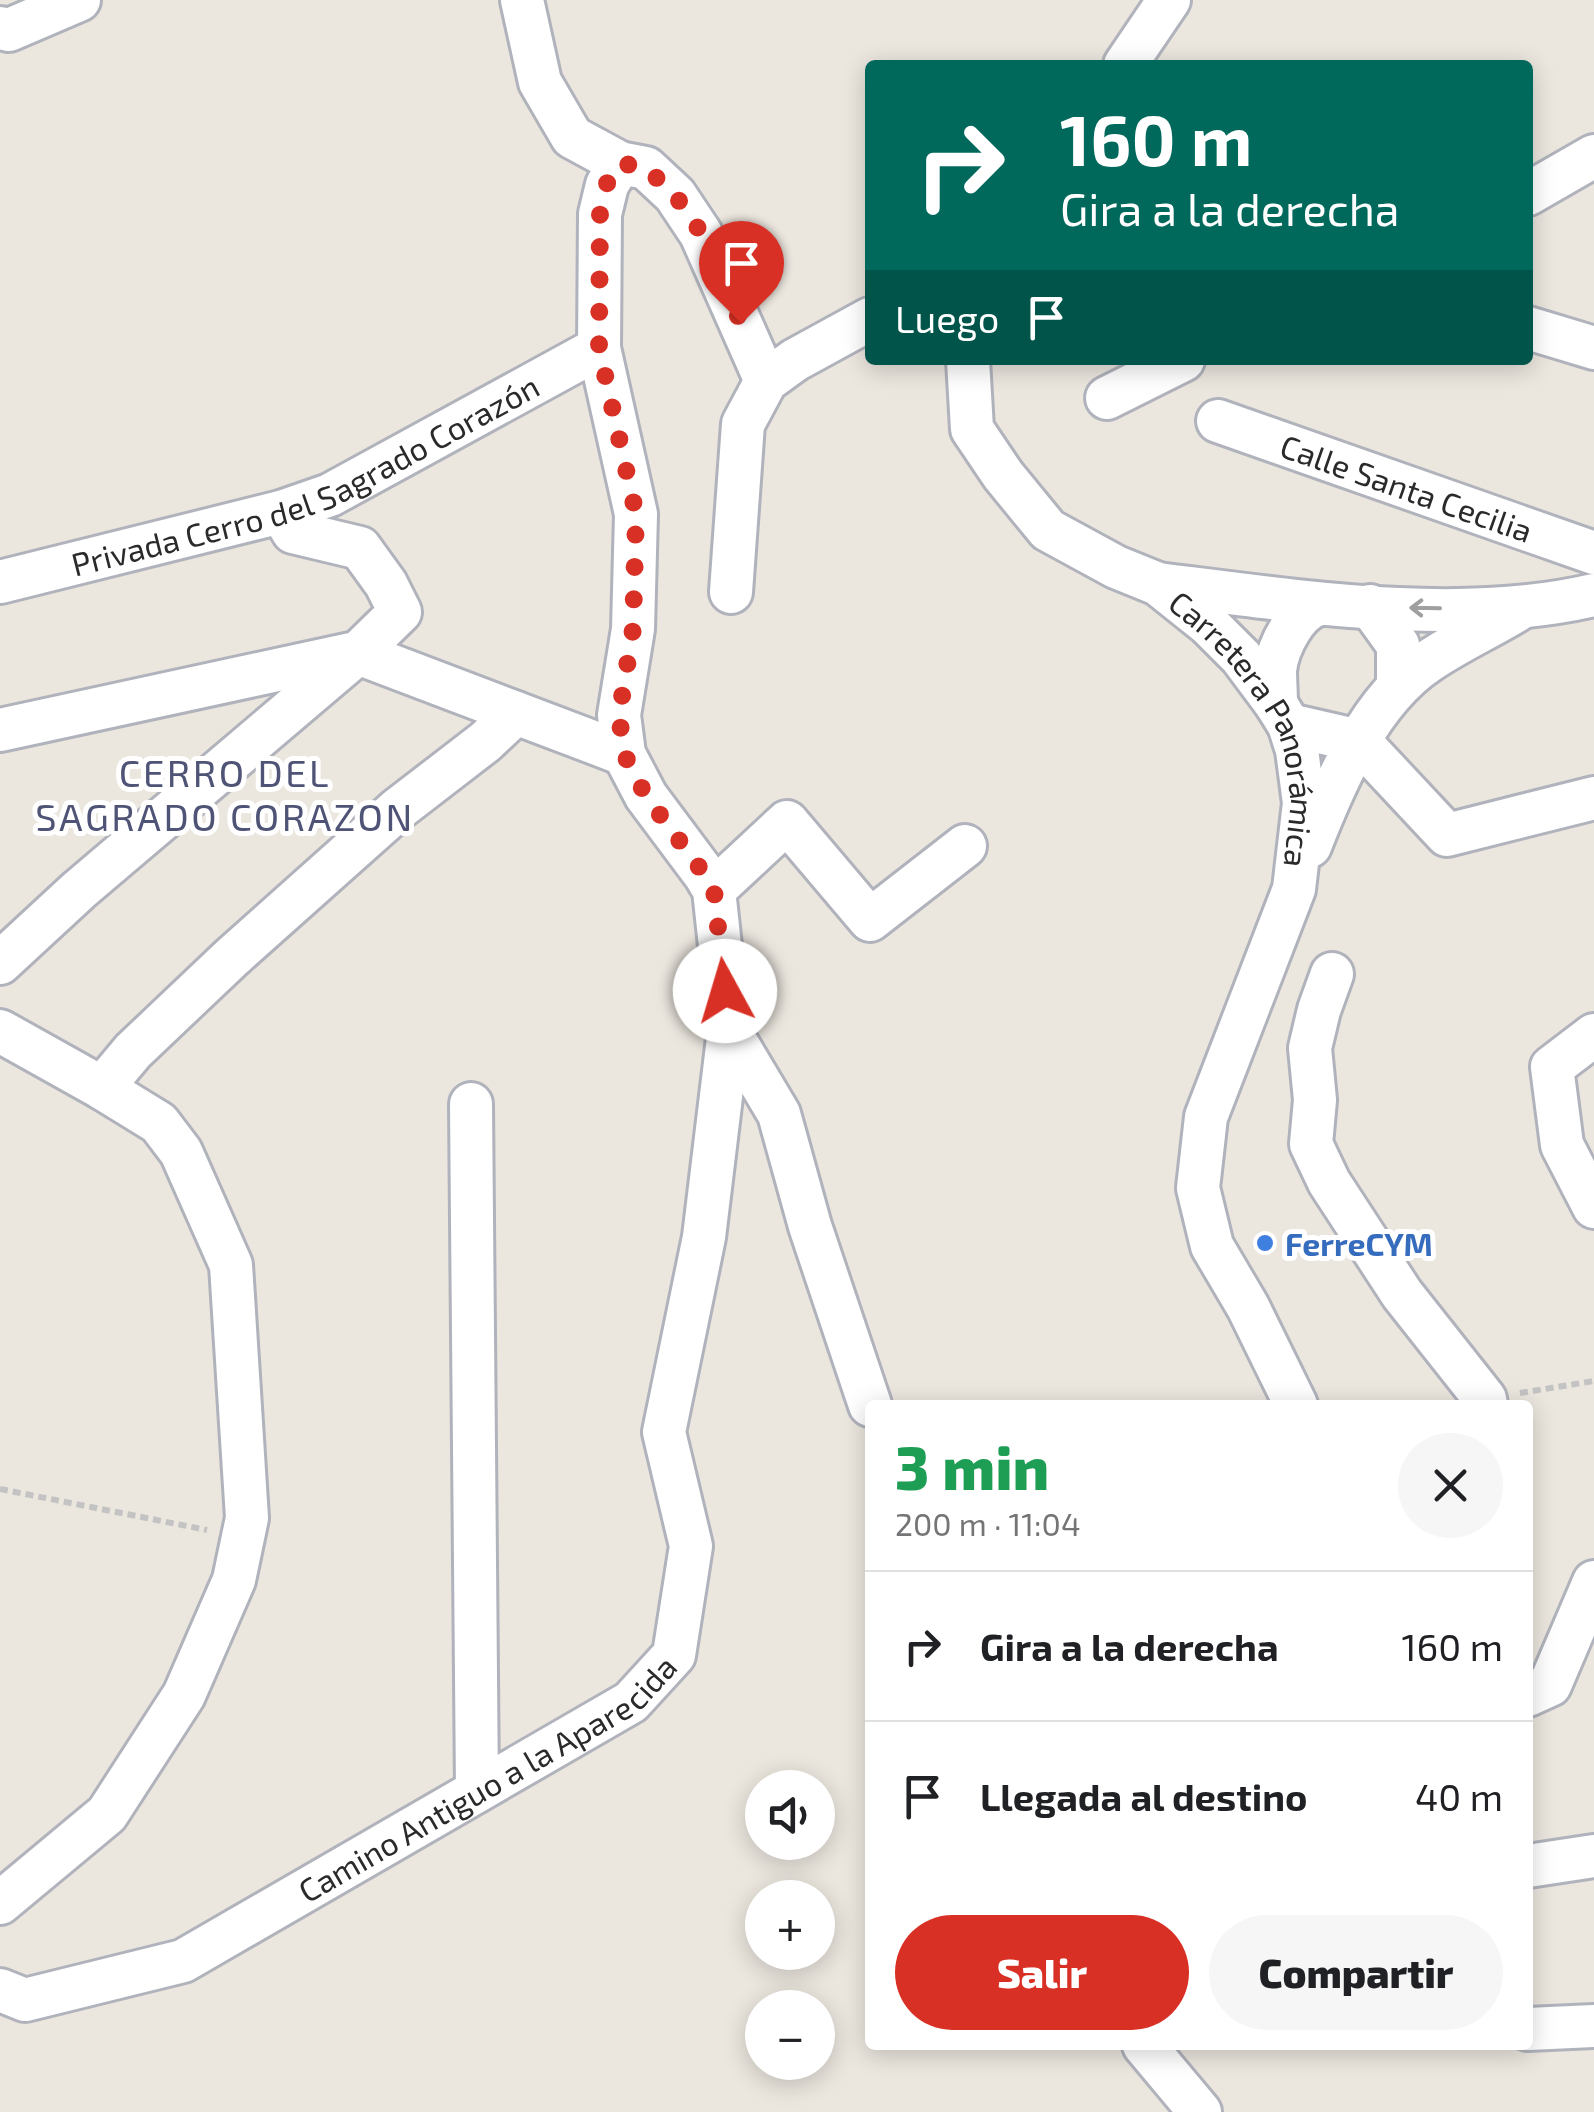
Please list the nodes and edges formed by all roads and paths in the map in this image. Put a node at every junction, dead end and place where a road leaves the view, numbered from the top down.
1 (79, 0) edge
2 (522, 0) edge
3 (1169, 0) edge
4 (0, 28) edge
5 (1128, 60) edge
6 (1593, 158) edge
7 (620, 163) junction
8 (1533, 191) edge
9 (865, 322) edge
10 (1533, 330) edge
11 (599, 348) junction
12 (1594, 348) edge
13 (968, 365) edge
14 (1173, 365) edge
15 (766, 381) junction
16 (1107, 398) dead end
17 (1218, 421) dead end
18 (282, 512) junction
19 (1594, 554) edge
20 (0, 582) edge
21 (1158, 584) junction
22 (730, 592) dead end
23 (1586, 601) edge
24 (1320, 604) junction
25 (1370, 606) junction
26 (1522, 608) junction
27 (358, 653) junction
28 (1398, 686) junction
29 (516, 713) junction
30 (1282, 714) junction
31 (0, 730) edge
32 (1359, 741) junction
33 (624, 754) junction
34 (1594, 798) edge
35 (965, 846) dead end
36 (1294, 889) junction
37 (714, 890) junction
38 (8, 950) edge
39 (1332, 974) dead end
40 (729, 1030) junction
41 (0, 1032) edge
42 (1594, 1035) edge
43 (102, 1088) junction
44 (471, 1104) dead end
45 (1594, 1207) edge
46 (868, 1400) edge
47 (1294, 1400) edge
48 (1485, 1400) edge
49 (0, 1489) edge
50 (243, 1537) junction
51 (1594, 1582) edge
52 (1533, 1693) edge
53 (477, 1791) junction
54 (1594, 1856) edge
55 (1533, 1865) edge
56 (0, 1903) edge
57 (13, 1995) edge
58 (1594, 2026) edge
59 (1533, 2029) edge
60 (1148, 2050) edge
61 (1200, 2112) edge

1 - 4 street
2 - 7 street
3 - 5 street
6 - 8 street
7 - 11 street, Camino Antiguo a la Aparecida
7 - 15 street
9 - 15 street
10 - 12 street
11 - 18 street, Privada Cerro del Sagrado Corazón
11 - 33 street, Camino Antiguo a la Aparecida
13 - 21 street, Carretera Panorámica
14 - 16 street
15 - 22 street
17 - 19 street, Calle Santa Cecilia
18 - 20 street, Privada Cerro del Sagrado Corazón
18 - 27 street
21 - 24 street
21 - 30 street, Carretera Panorámica
23 - 26 street
24 - 25 street
24 - 30 street
26 -> 25 street
25 - 28 street
26 - 28 street
27 - 29 street
27 - 31 street
27 - 38 street
28 - 32 street
29 - 33 street
29 - 43 street
30 - 32 street
30 - 36 street, Carretera Panorámica
32 - 34 street
32 - 36 street
33 - 37 street, Camino Antiguo a la Aparecida
35 - 37 street
36 - 47 street, Carretera Panorámica
37 - 40 street, Camino Antiguo a la Aparecida
39 - 48 street
40 - 46 street
40 - 53 street, Camino Antiguo a la Aparecida
41 - 43 street
42 - 45 street
43 - 50 street
44 - 53 street
49 - 50 path
50 - 56 street
51 - 52 street
53 - 57 street, Camino Antiguo a la Aparecida
54 - 55 street
58 - 59 street
60 - 61 street

